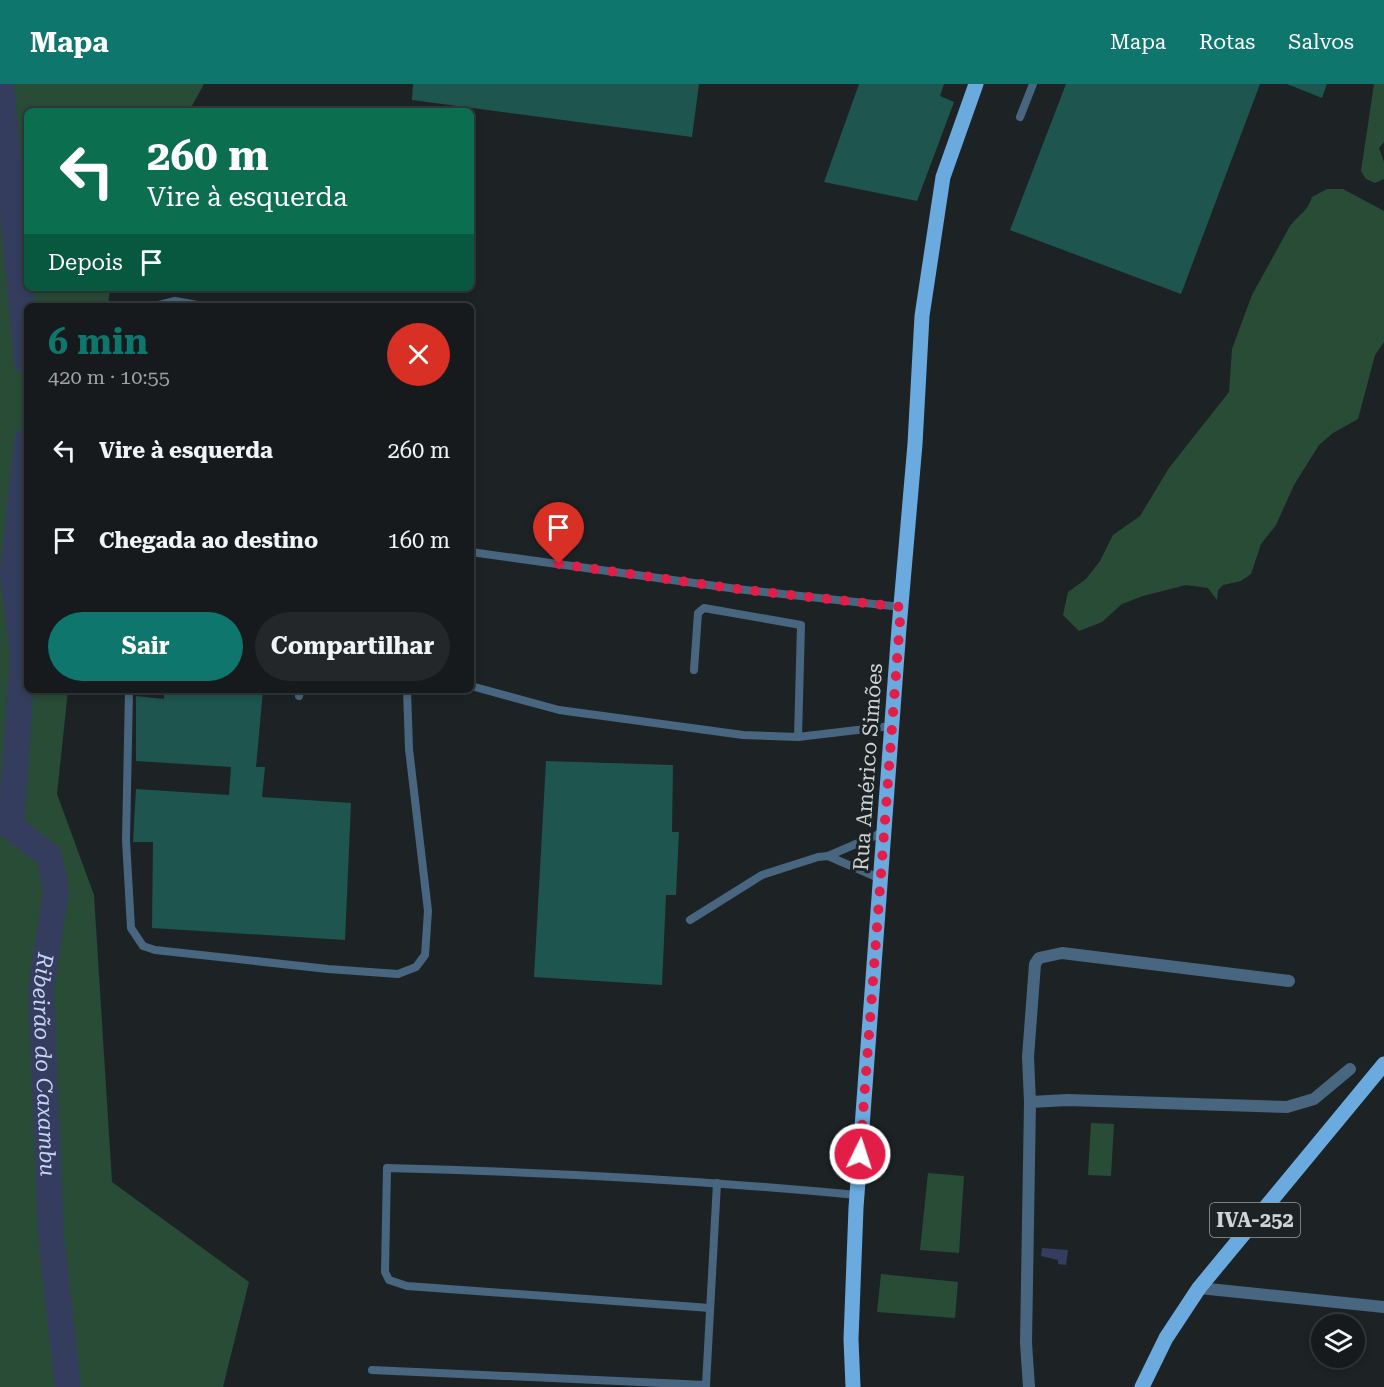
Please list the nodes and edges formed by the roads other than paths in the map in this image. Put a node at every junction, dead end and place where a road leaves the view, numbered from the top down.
1 (976, 84) edge
2 (1033, 84) edge
3 (1020, 117) dead end
4 (167, 303) edge
5 (186, 303) edge
6 (474, 552) edge
7 (901, 607) junction
8 (694, 670) dead end
9 (474, 687) edge
10 (129, 693) edge
11 (407, 693) edge
12 (891, 726) junction
13 (798, 737) junction
14 (884, 832) junction
15 (828, 856) junction
16 (881, 879) junction
17 (690, 920) dead end
18 (1289, 981) dead end
19 (1384, 1064) edge
20 (1350, 1069) dead end
21 (1030, 1102) junction
22 (717, 1183) junction
23 (857, 1195) junction
24 (1199, 1288) junction
25 (1384, 1307) edge
26 (710, 1308) junction
27 (372, 1370) dead end
28 (853, 1387) edge
29 (1029, 1387) edge
30 (1142, 1387) edge

1 - 7 main road, Rua Américo Simões
2 - 3 lane
4 - 5 lane
6 - 7 lane
7 - 12 main road, Rua Américo Simões
8 - 13 lane
9 - 13 lane
10 - 11 lane
12 - 13 lane
12 - 14 main road, Rua Américo Simões
14 - 15 lane
14 - 16 main road, Rua Américo Simões
15 - 16 lane
15 - 17 lane
16 - 23 main road, Rua Américo Simões
18 - 21 street
19 - 24 main road, IVA-252
20 - 21 street
21 - 29 street
22 - 23 lane
22 - 26 lane
22 - 26 lane
23 - 28 main road, Rua Américo Simões
24 - 25 street
24 - 30 main road, IVA-252
26 - 27 lane

